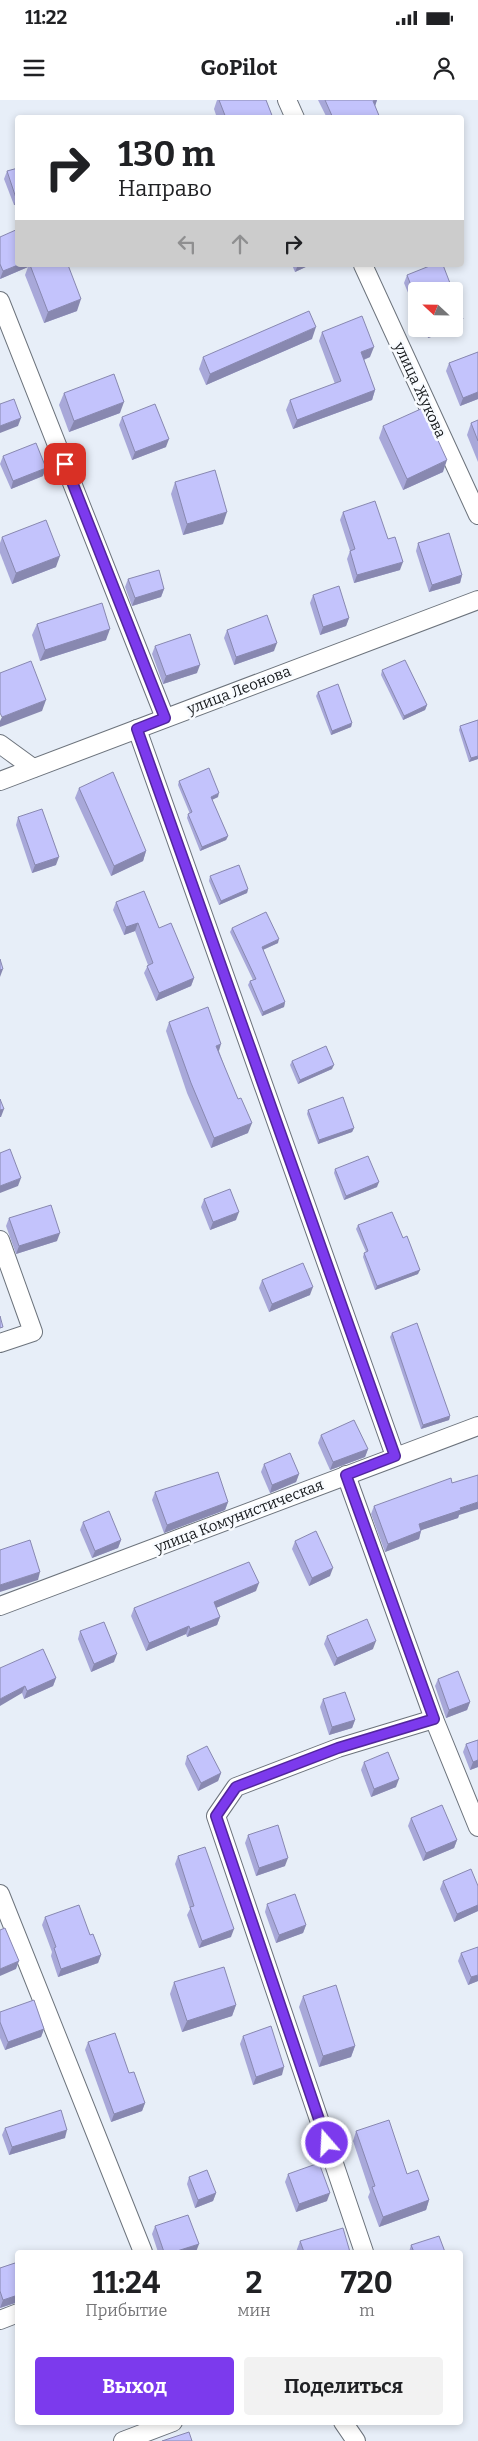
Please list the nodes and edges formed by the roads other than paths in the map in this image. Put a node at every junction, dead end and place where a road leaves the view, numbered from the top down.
1 (287, 100) edge
2 (294, 115) edge
3 (364, 267) edge
4 (0, 301) edge
5 (478, 515) edge
6 (478, 600) edge
7 (165, 718) junction
8 (137, 729) junction
9 (0, 744) edge
10 (33, 768) junction
11 (0, 781) edge
12 (0, 1240) edge
13 (0, 1343) edge
14 (478, 1426) edge
15 (395, 1456) junction
16 (346, 1475) junction
17 (0, 1606) edge
18 (434, 1719) junction
19 (478, 1827) edge
20 (0, 1894) edge
21 (142, 2250) edge
22 (363, 2250) edge
23 (15, 2314) edge
24 (0, 2320) edge
25 (165, 2425) edge
26 (345, 2425) edge
27 (123, 2441) edge
28 (356, 2441) edge

1 - 2 street
3 - 5 street, улица Жукова
4 - 7 street
6 - 7 street, улица Леонова
7 - 8 street, улица Леонова
8 - 10 street, улица Леонова
8 - 15 street
9 - 10 street
10 - 11 street, улица Леонова
12 - 13 street
14 - 15 street, улица Комунистическая
15 - 16 street, улица Комунистическая
16 - 17 street, улица Комунистическая
16 - 18 street
18 - 19 street
18 - 22 street
20 - 21 street
23 - 24 street
25 - 27 street
26 - 28 street

